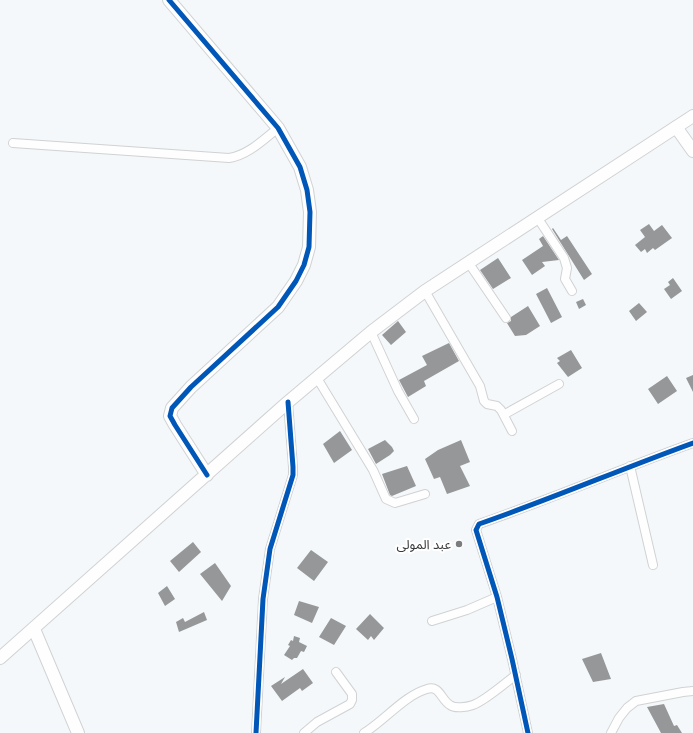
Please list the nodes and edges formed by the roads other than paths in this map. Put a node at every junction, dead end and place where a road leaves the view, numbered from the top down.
1 (169, 0) edge
2 (693, 116) edge
3 (676, 127) junction
4 (278, 128) junction
5 (13, 143) dead end
6 (693, 151) edge
7 (537, 217) junction
8 (468, 262) junction
9 (425, 291) junction
10 (572, 291) dead end
11 (506, 318) dead end
12 (370, 332) junction
13 (317, 378) junction
14 (559, 384) dead end
15 (288, 402) junction
16 (504, 414) junction
17 (414, 419) dead end
18 (512, 431) dead end
19 (693, 443) edge
20 (630, 466) junction
21 (207, 475) junction
22 (425, 494) dead end
23 (653, 565) dead end
24 (497, 597) junction
25 (432, 621) dead end
26 (34, 629) junction
27 (0, 658) edge
28 (336, 672) dead end
29 (516, 675) junction
30 (693, 691) edge
31 (78, 733) edge
32 (256, 733) edge
33 (304, 733) edge
34 (364, 733) edge
35 (528, 733) edge
36 (611, 733) edge

1 - 4 main road
2 - 3 main road
3 - 6 main road
3 - 7 main road
4 - 5 street
4 - 21 main road
7 - 8 main road
7 - 10 street
8 - 9 main road
8 - 11 street
9 - 12 main road
9 - 16 street
12 - 13 main road
12 - 17 street
13 - 15 main road
13 - 22 street
14 - 16 street
15 - 21 main road
15 - 32 street
16 - 18 street
19 - 20 street
20 - 23 street
20 - 24 street
21 - 26 main road
24 - 25 street
24 - 29 street
26 - 27 main road
26 - 31 main road
28 - 33 street
29 - 34 street
29 - 35 street
30 - 36 street

